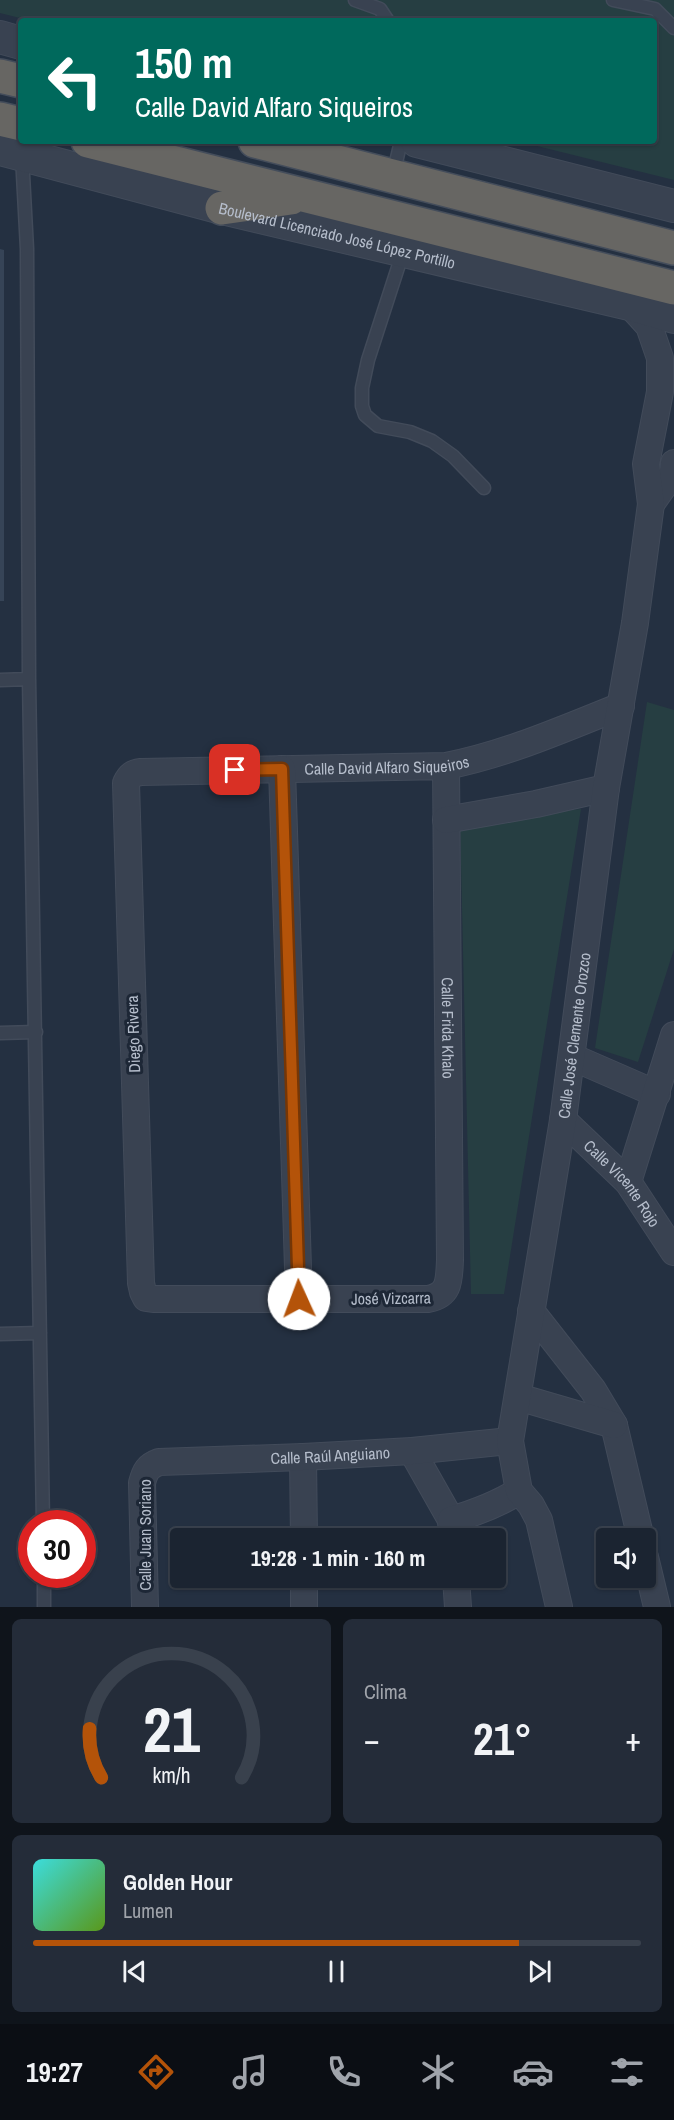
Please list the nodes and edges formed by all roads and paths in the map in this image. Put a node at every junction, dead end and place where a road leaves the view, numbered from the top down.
1 (355, 0) edge
2 (613, 0) edge
3 (382, 4) edge
4 (674, 28) edge
5 (0, 37) edge
6 (18, 42) edge
7 (0, 76) edge
8 (18, 80) edge
9 (0, 119) edge
10 (14, 143) edge
11 (100, 144) edge
12 (267, 144) edge
13 (401, 144) edge
14 (425, 144) edge
15 (429, 144) edge
16 (407, 180) junction
17 (308, 196) junction
18 (674, 206) edge
19 (222, 208) junction
20 (674, 248) edge
21 (403, 250) junction
22 (674, 288) edge
23 (629, 304) junction
24 (674, 317) edge
25 (664, 468) edge
26 (484, 488) dead end
27 (29, 679) junction
28 (0, 680) edge
29 (621, 706) junction
30 (446, 766) junction
31 (282, 769) junction
32 (141, 772) joint
33 (606, 788) junction
34 (446, 820) junction
35 (36, 1032) junction
36 (0, 1033) edge
37 (674, 1035) edge
38 (572, 1058) junction
39 (657, 1094) junction
40 (563, 1120) junction
41 (628, 1182) junction
42 (674, 1252) edge
43 (446, 1290) joint
44 (153, 1299) joint
45 (299, 1299) junction
46 (531, 1311) junction
47 (40, 1333) junction
48 (0, 1334) edge
49 (518, 1397) junction
50 (614, 1425) junction
51 (510, 1441) junction
52 (412, 1451) junction
53 (303, 1457) junction
54 (150, 1465) joint
55 (519, 1491) junction
56 (43, 1510) edge
57 (304, 1528) edge
58 (450, 1528) edge
59 (454, 1528) edge
60 (638, 1528) edge
61 (44, 1588) edge
62 (304, 1588) edge
63 (457, 1588) edge
64 (652, 1588) edge
65 (45, 1607) edge
66 (145, 1607) edge
67 (304, 1607) edge
68 (459, 1607) edge
69 (559, 1607) edge
70 (657, 1607) edge

1 - 3 lane
2 - 4 lane
5 - 6 street
7 - 8 highway
9 - 10 highway, Boulevard Licenciado José López Portillo
10 - 19 street, Boulevard Licenciado José López Portillo
10 - 27 lane
11 - 17 highway, Boulevard Licenciado José López Portillo
12 - 16 highway
13 - 16 lane
14 - 16 street
15 - 18 street
16 - 20 highway
17 - 19 highway
17 - 22 highway, Boulevard Licenciado José López Portillo
19 - 21 street, Boulevard Licenciado José López Portillo
21 - 23 street, Boulevard Licenciado José López Portillo
21 - 26 lane
23 - 24 street, Boulevard Licenciado José López Portillo
23 - 25 street, Calle José Clemente Orozco
25 - 29 street, Calle José Clemente Orozco
27 - 28 lane
27 - 35 lane
29 - 30 street, Calle David Alfaro Siqueiros
29 - 33 street, Calle José Clemente Orozco
30 - 31 street, Calle David Alfaro Siqueiros
30 - 34 street, Calle Frida Khalo
31 - 32 street, Calle David Alfaro Siqueiros
31 - 45 street
32 - 44 street, Diego Rivera
33 - 34 street
33 - 38 street, Calle José Clemente Orozco
34 - 43 street, Calle Frida Khalo
35 - 36 lane
35 - 47 lane
37 - 39 street
38 - 39 street
38 - 40 street, Calle José Clemente Orozco
39 - 41 street
40 - 41 street, Calle Vicente Rojo
40 - 46 street, Calle José Clemente Orozco
41 - 42 street, Calle Vicente Rojo
43 - 45 street, José Vizcarra
44 - 45 street, José Vizcarra
46 - 49 street, Calle José Clemente Orozco
46 - 50 street
47 - 48 lane
47 - 56 lane
49 - 50 street
49 - 51 street, Calle José Clemente Orozco
50 - 60 street
51 - 52 street, Calle Raúl Anguiano
51 - 55 street, Calle José Clemente Orozco
52 - 53 street, Calle Raúl Anguiano
52 - 58 street
53 - 54 street, Calle Raúl Anguiano
53 - 57 street
54 - 66 street, Calle Juan Soriano
55 - 59 street
55 - 69 street
61 - 65 lane
62 - 67 street
63 - 68 street
64 - 70 street

